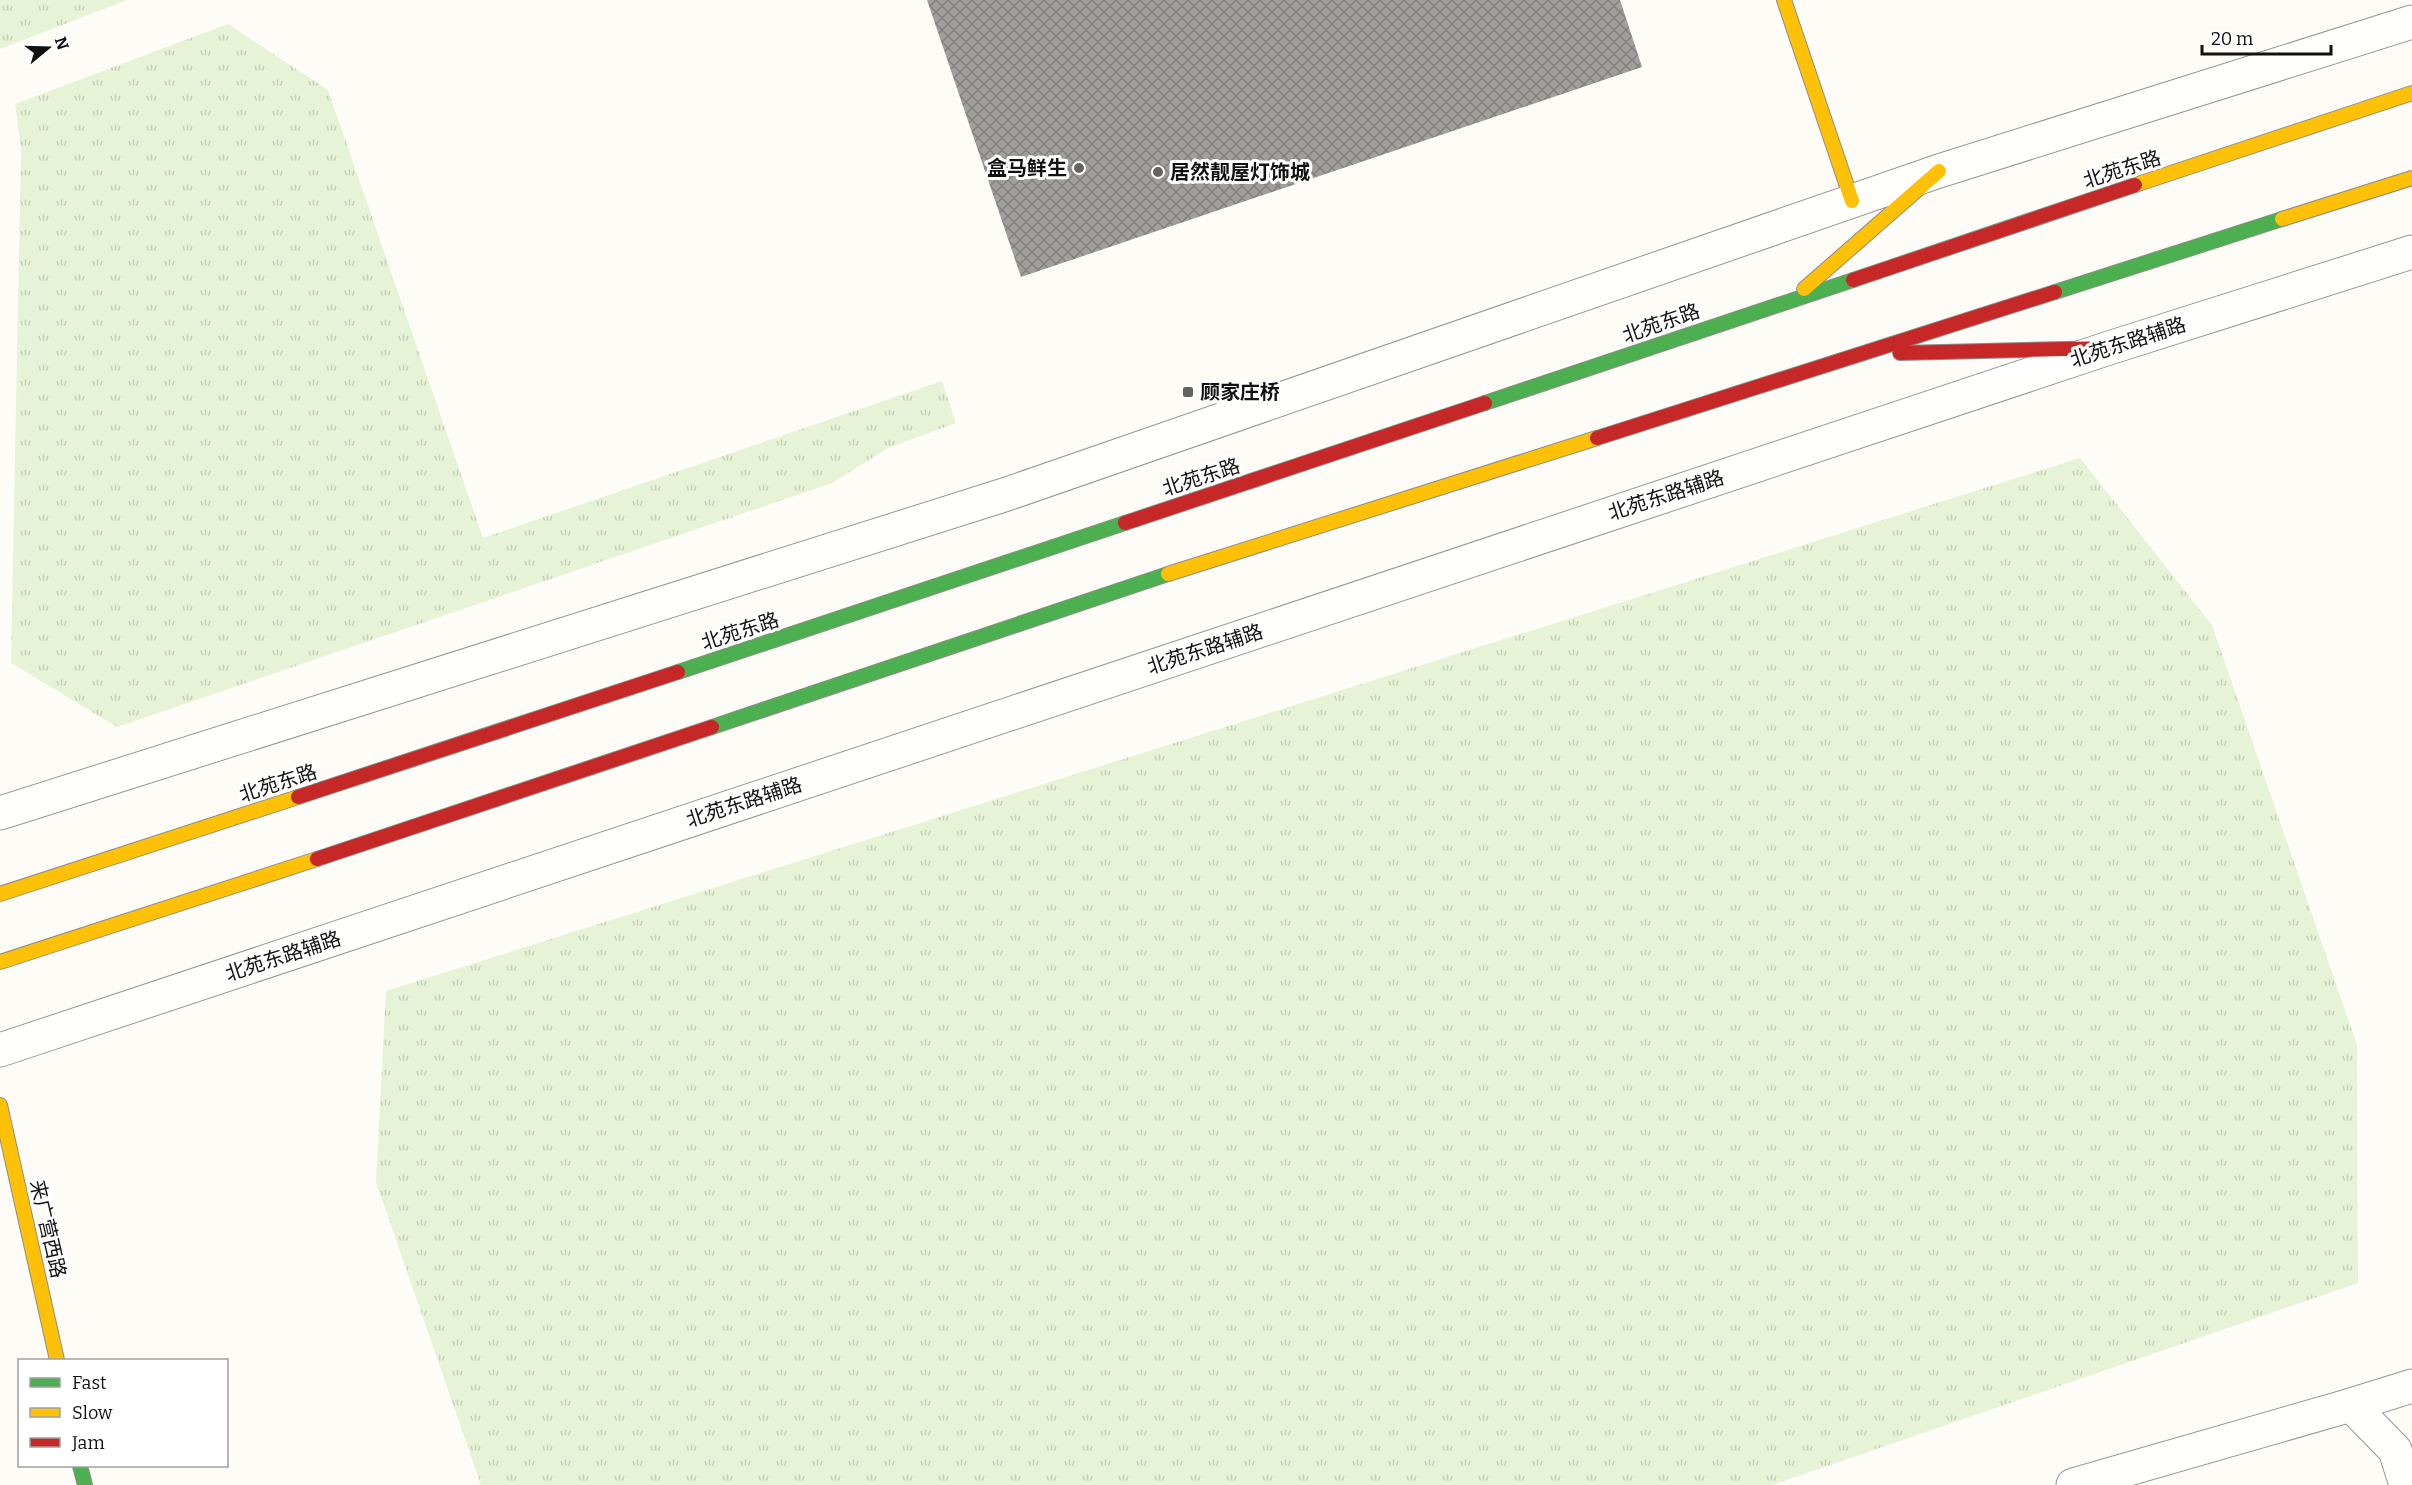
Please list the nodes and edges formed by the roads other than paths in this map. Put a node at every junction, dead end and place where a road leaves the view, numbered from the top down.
1 (1784, 0) edge
2 (2412, 22) edge
3 (2412, 93) edge
4 (1939, 171) junction
5 (2412, 178) edge
6 (1852, 201) junction
7 (2412, 252) edge
8 (1792, 299) junction
9 (2109, 348) junction
10 (1863, 354) junction
11 (0, 813) edge
12 (0, 894) edge
13 (0, 962) edge
14 (0, 1050) edge
15 (0, 1105) edge
16 (57, 1359) edge
17 (2412, 1386) edge
18 (2350, 1405) junction
19 (80, 1467) edge
20 (85, 1485) edge
21 (2073, 1485) edge
22 (2406, 1485) edge

1 - 6 main road
2 - 4 street
3 - 8 main road, 北苑东路
4 - 6 street
4 - 8 main road
5 - 10 main road
6 - 11 street
7 - 9 street, 北苑东路辅路
8 - 12 main road, 北苑东路
9 - 10 main road
9 - 14 street, 北苑东路辅路
10 - 13 main road
15 - 16 main road, 来广营西路
17 - 18 street
18 - 21 street
18 - 22 street
19 - 20 main road

